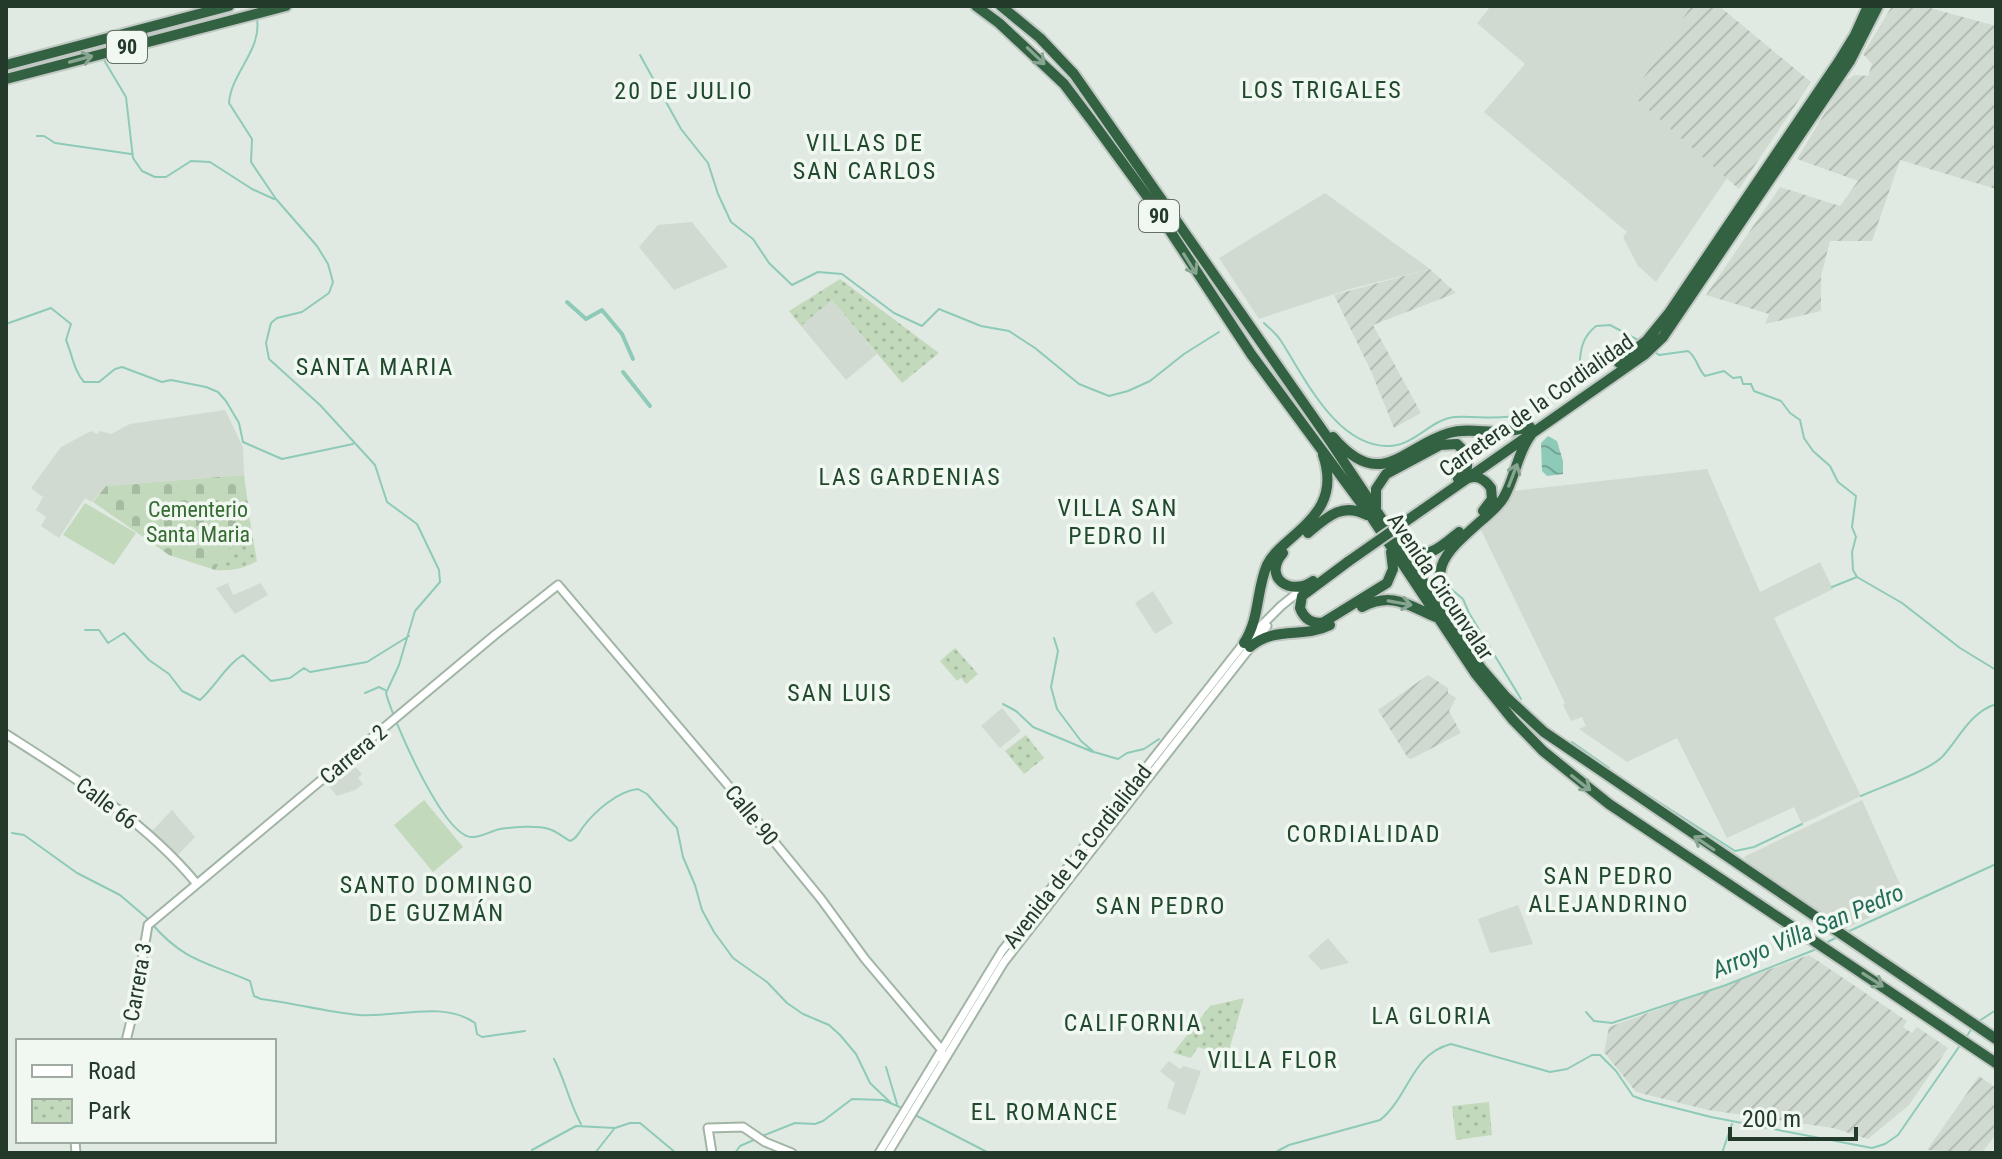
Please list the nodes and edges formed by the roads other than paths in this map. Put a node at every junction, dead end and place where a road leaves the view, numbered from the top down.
1 (229, 6) edge
2 (286, 6) edge
3 (976, 6) edge
4 (1001, 6) edge
5 (1868, 6) edge
6 (1878, 6) edge
7 (6, 65) edge
8 (6, 79) edge
9 (1261, 347) junction
10 (1532, 428) junction
11 (1319, 446) junction
12 (1459, 481) junction
13 (1376, 517) junction
14 (1392, 541) junction
15 (558, 585) joint
16 (1306, 589) junction
17 (1440, 613) junction
18 (1459, 624) junction
19 (1464, 644) junction
20 (1247, 645) junction
21 (6, 734) edge
22 (1553, 738) junction
23 (197, 884) junction
24 (1779, 892) junction
25 (1773, 914) junction
26 (150, 922) joint
27 (126, 1039) edge
28 (1994, 1039) edge
29 (941, 1049) junction
30 (943, 1060) junction
31 (1996, 1060) edge
32 (910, 1107) junction
33 (905, 1116) junction
34 (712, 1153) edge
35 (792, 1153) edge
36 (879, 1153) edge
37 (888, 1153) edge

1 - 7 highway, 90
8 -> 2 highway, 90
3 -> 11 highway, Avenida Circunvalar / 90
4 - 9 highway, Avenida Circunvalar / 90
5 - 10 highway, Carretera de la Cordialidad
6 - 10 highway, Carretera de la Cordialidad
9 - 10 highway
9 - 13 highway, Avenida Circunvalar / 90
10 - 12 highway, Carretera de la Cordialidad
18 -> 10 highway
11 - 13 highway, Avenida Circunvalar / 90
11 - 20 highway
12 - 13 highway
12 - 14 highway
12 - 16 highway, Carretera de la Cordialidad, bridge
13 - 14 highway, Avenida Circunvalar / 90
13 - 16 highway
14 - 16 highway
14 - 17 highway, Avenida Circunvalar
15 - 23 street, Carrera 2
15 - 29 street, Calle 90
16 - 20 street, Avenida de La Cordialidad
17 - 18 highway
17 - 19 highway, Avenida Circunvalar
20 -> 17 highway
17 -> 25 highway, Avenida Circunvalar
18 - 19 highway
18 - 22 highway
19 - 22 highway, Avenida Circunvalar
20 - 29 street, Avenida de La Cordialidad
20 - 30 street, Avenida de La Cordialidad
21 - 23 street, Calle 66
24 -> 22 highway, Avenida Circunvalar
23 - 26 street, Carrera 2
24 - 25 highway
24 - 28 highway, Avenida Circunvalar
25 -> 31 highway, Avenida Circunvalar
26 - 27 street, Carrera 3
28 - 31 highway
29 - 30 street
29 - 32 street, Avenida de La Cordialidad
30 - 32 street, Avenida de La Cordialidad
32 - 33 street, Avenida de La Cordialidad
33 - 36 street, Avenida de La Cordialidad
33 - 37 street, Avenida de La Cordialidad
34 - 35 street

